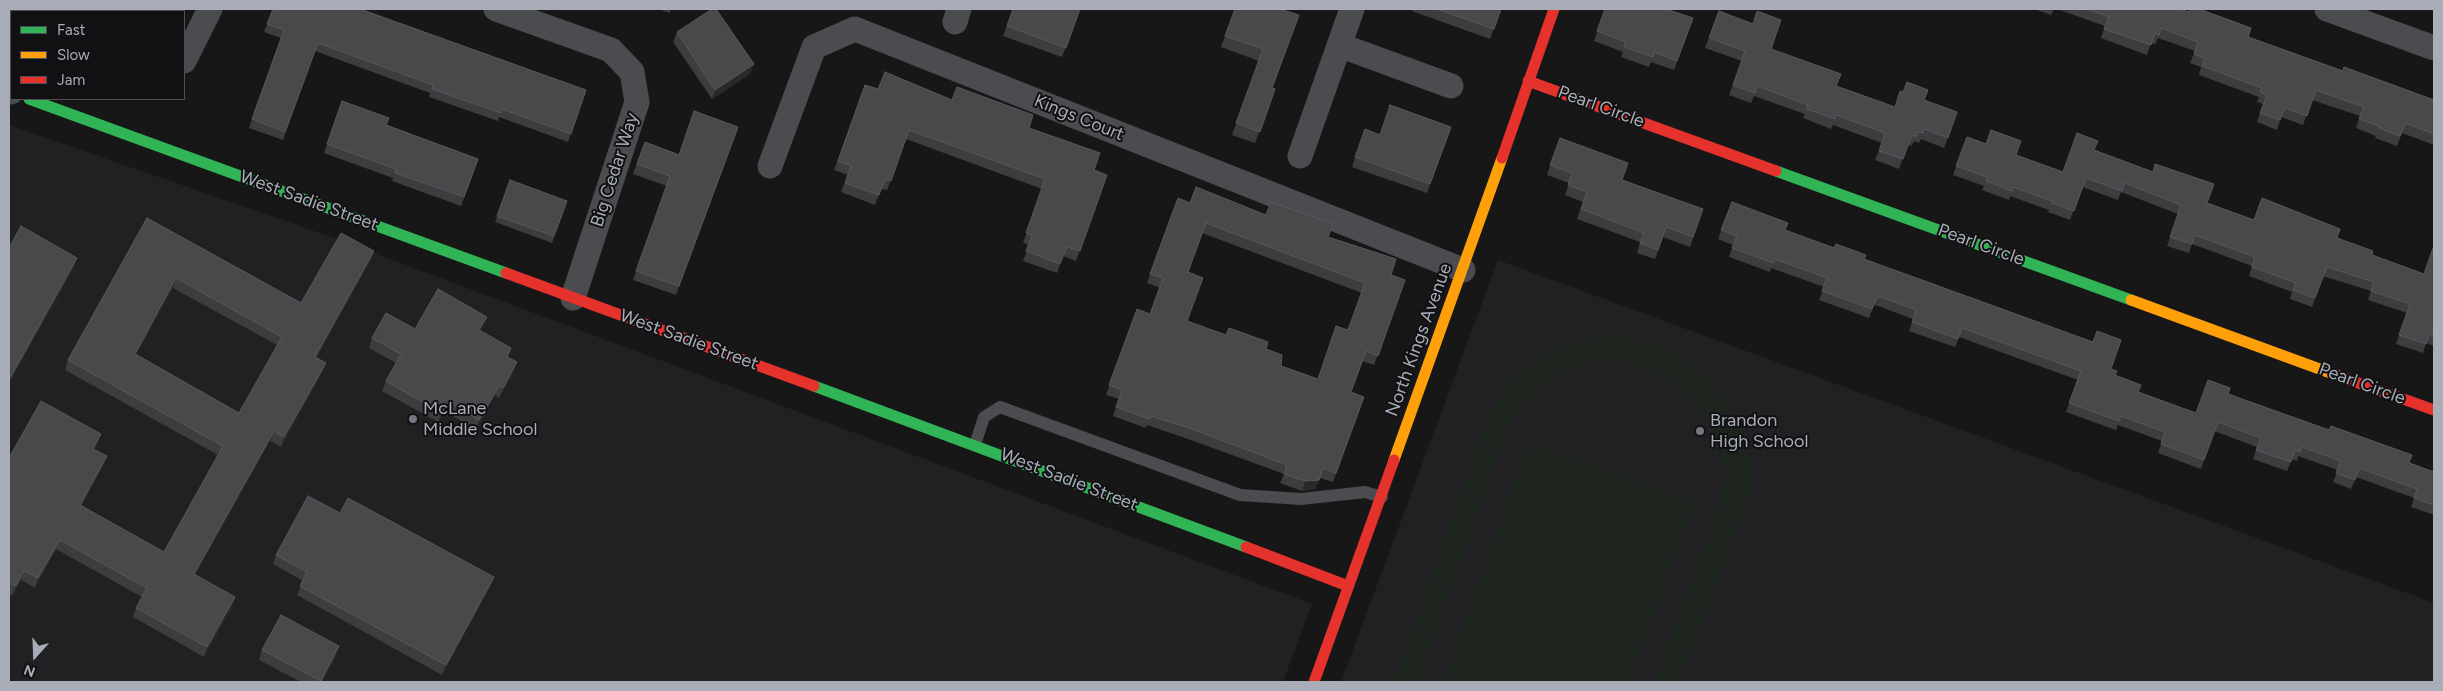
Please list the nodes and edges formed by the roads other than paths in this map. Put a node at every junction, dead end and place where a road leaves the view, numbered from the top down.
1 (210, 9) edge
2 (496, 9) edge
3 (1352, 9) edge
4 (1554, 9) edge
5 (2328, 9) edge
6 (1339, 45) junction
7 (2434, 48) edge
8 (185, 59) edge
9 (1528, 81) junction
10 (1451, 86) dead end
11 (32, 100) edge
12 (1300, 156) dead end
13 (770, 166) dead end
14 (1463, 270) junction
15 (573, 298) junction
16 (2434, 410) edge
17 (975, 445) junction
18 (1382, 497) junction
19 (1348, 586) junction
20 (1314, 682) edge

1 - 8 street
2 - 15 street, Big Cedar Way
3 - 6 street
4 - 9 street, North Kings Avenue
5 - 7 street
6 - 10 street
6 - 12 street
9 - 14 street, North Kings Avenue
9 - 16 street, Pearl Circle
11 - 15 street, West Sadie Street
13 - 14 street, Kings Court
14 - 18 street, North Kings Avenue
15 - 17 street, West Sadie Street
17 - 18 lane
17 - 19 street, West Sadie Street
18 - 19 street, North Kings Avenue
19 - 20 street, North Kings Avenue

